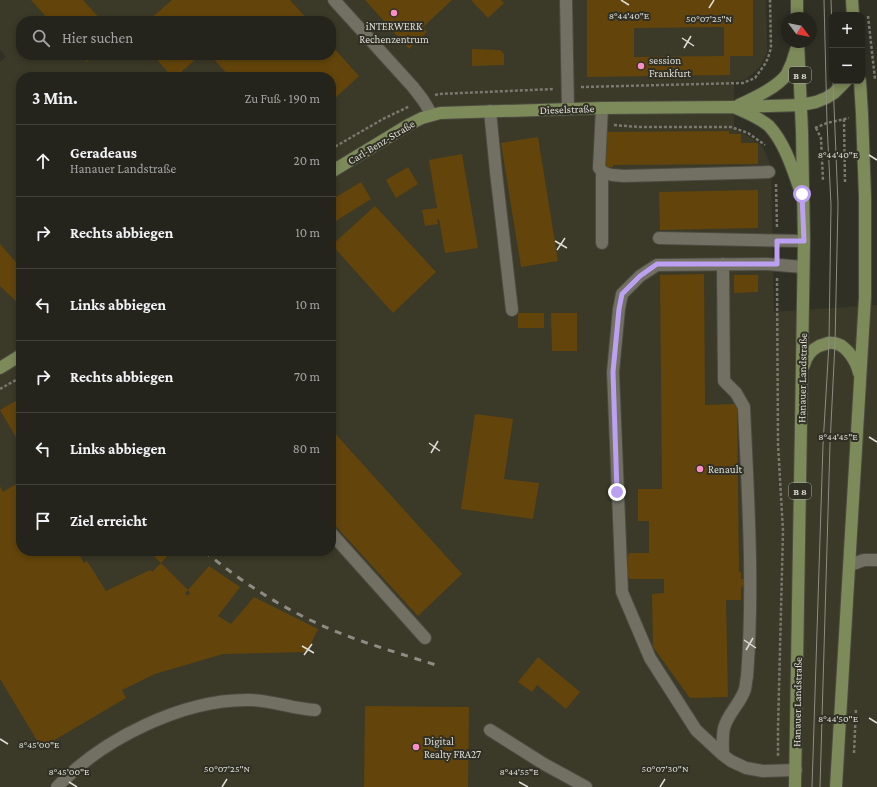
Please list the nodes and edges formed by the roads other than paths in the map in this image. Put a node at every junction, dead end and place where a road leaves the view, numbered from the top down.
1 (334, 0) edge
2 (566, 0) edge
3 (797, 0) edge
4 (852, 0) edge
5 (797, 12) edge
6 (853, 12) edge
7 (796, 48) edge
8 (798, 48) edge
9 (843, 84) edge
10 (860, 84) edge
11 (801, 105) junction
12 (733, 107) junction
13 (602, 108) junction
14 (568, 109) junction
15 (490, 111) junction
16 (432, 115) junction
17 (336, 169) edge
18 (602, 173) junction
19 (772, 175) road end
20 (802, 194) junction
21 (659, 238) dead end
22 (804, 241) junction
23 (602, 243) dead end
24 (723, 264) junction
25 (803, 267) junction
26 (512, 310) dead end
27 (16, 358) edge
28 (0, 368) edge
29 (802, 369) junction
30 (861, 390) junction
31 (336, 539) edge
32 (877, 560) edge
33 (850, 565) junction
34 (425, 638) dead end
35 (315, 710) dead end
36 (490, 730) dead end
37 (723, 755) junction
38 (796, 770) junction
39 (57, 787) edge
40 (586, 787) edge
41 (795, 787) edge
42 (836, 787) edge

1 - 16 street
2 - 14 street
3 - 5 main road
4 - 6 main road
7 - 12 main road
8 - 11 main road, Hanauer Landstraße / B 8
9 - 11 main road, Dieselstraße
10 - 30 main road
11 - 12 main road, Dieselstraße
11 - 20 main road, Hanauer Landstraße / B 8
12 - 13 main road, Dieselstraße
12 - 20 main road
13 - 14 main road, Dieselstraße
13 - 18 street
14 - 15 main road, Dieselstraße
15 - 16 main road, Dieselstraße
15 - 26 street
16 - 17 main road, Carl-Benz-Straße
18 - 19 street
18 - 23 street
20 - 22 main road, Hanauer Landstraße / B 8
21 - 22 street
22 - 25 main road, Hanauer Landstraße / B 8
24 - 25 street
24 - 37 street
24 - 37 street
25 - 29 main road, Hanauer Landstraße / B 8
27 - 28 main road
29 - 30 main road
29 - 38 main road, Hanauer Landstraße / B 8
30 - 33 main road
31 - 34 street
32 - 33 street
33 - 42 main road
35 - 39 street
36 - 40 street
37 - 38 street
38 - 41 main road, Hanauer Landstraße / B 8

